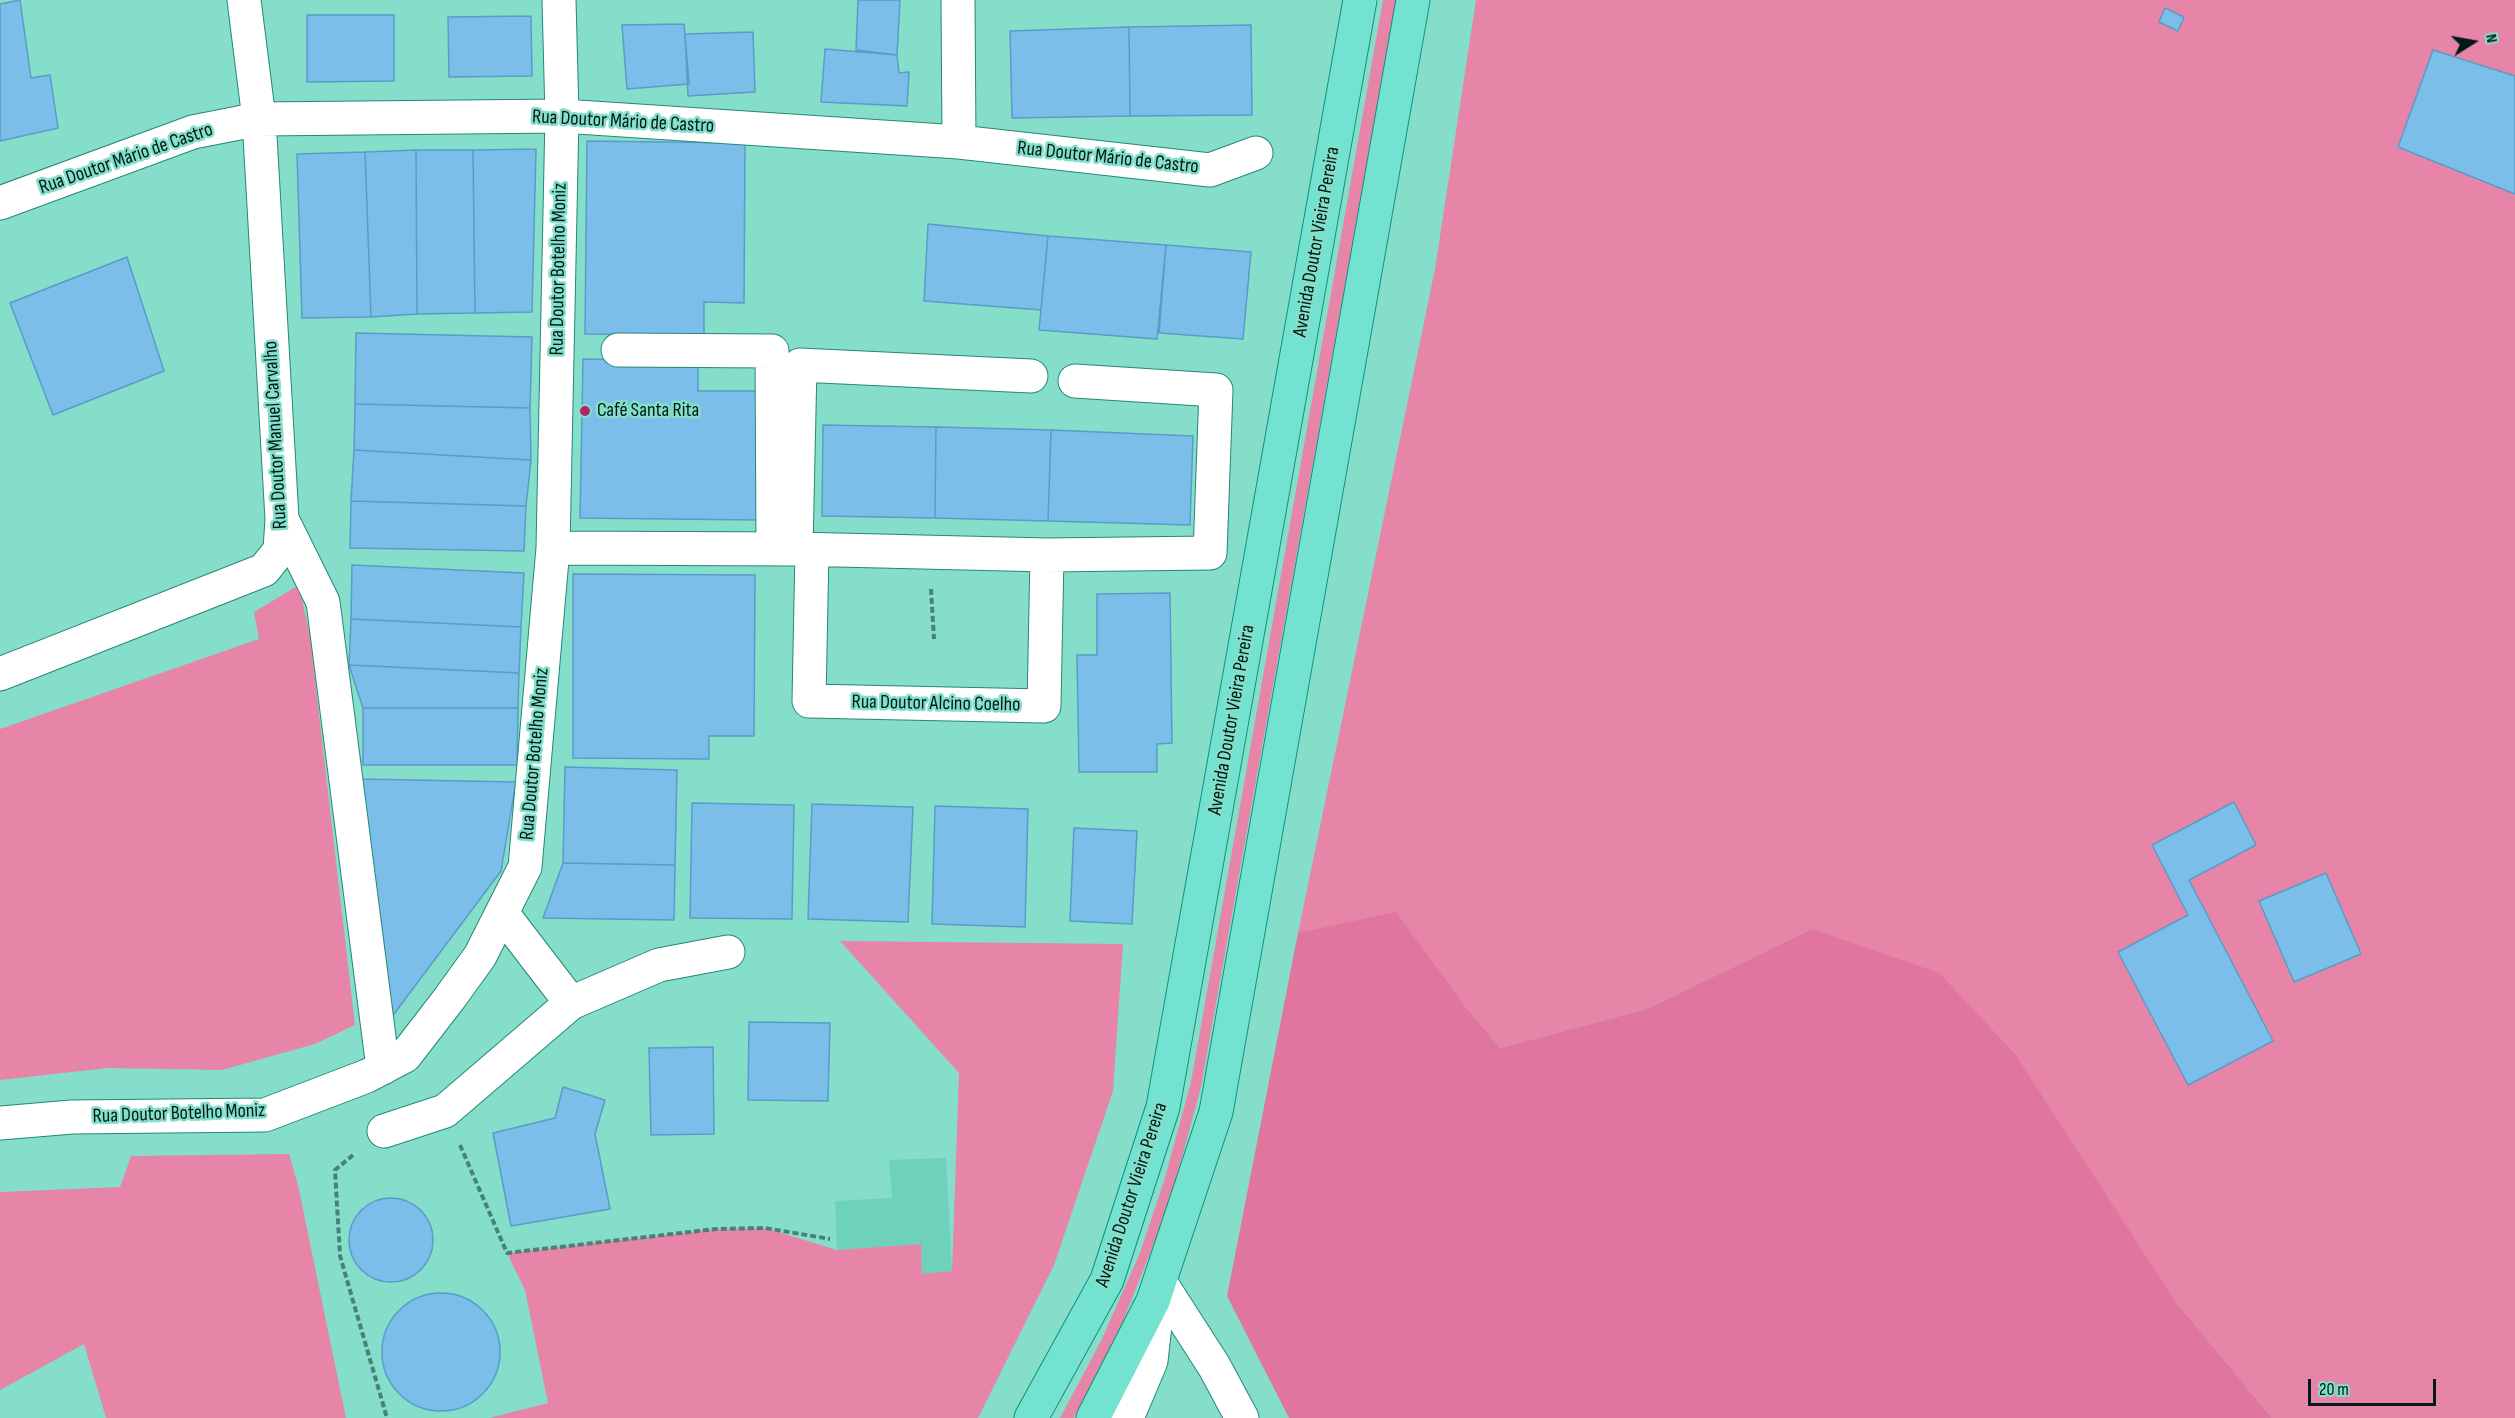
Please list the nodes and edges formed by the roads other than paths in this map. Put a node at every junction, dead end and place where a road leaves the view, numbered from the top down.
1 (244, 0) edge
2 (560, 0) edge
3 (958, 0) edge
4 (1360, 0) edge
5 (1413, 0) edge
6 (562, 116) junction
7 (259, 119) junction
8 (959, 142) junction
9 (1256, 153) dead end
10 (0, 203) edge
11 (618, 350) dead end
12 (1031, 376) dead end
13 (1075, 381) dead end
14 (282, 519) junction
15 (553, 548) junction
16 (793, 550) junction
17 (1047, 555) junction
18 (0, 674) edge
19 (501, 913) junction
20 (728, 952) dead end
21 (571, 1003) junction
22 (383, 1068) junction
23 (0, 1123) edge
24 (384, 1131) road end
25 (1160, 1282) junction
26 (1031, 1418) edge
27 (1093, 1418) edge
28 (1127, 1418) edge
29 (1242, 1418) edge

1 - 7 street, Rua Doutor Manuel Carvalho
2 - 6 street, Rua Doutor Botelho Moniz
3 - 8 street
4 - 26 main road, Avenida Doutor Vieira Pereira
5 - 25 main road
6 - 7 street, Rua Doutor Mário de Castro
6 - 8 street, Rua Doutor Mário de Castro
6 - 15 street, Rua Doutor Botelho Moniz
7 - 10 street, Rua Doutor Mário de Castro
7 - 14 street, Rua Doutor Manuel Carvalho
8 - 9 street, Rua Doutor Mário de Castro
11 - 16 street
12 - 16 street
13 - 17 street
14 - 18 street, Rua Doutor Manuel Carvalho
14 - 22 street
15 - 16 street
15 - 19 street, Rua Doutor Botelho Moniz
16 - 17 street
16 - 17 street, Rua Doutor Alcino Coelho
19 - 21 street
19 - 22 street, Rua Doutor Botelho Moniz
20 - 21 street
21 - 24 street
22 - 23 street, Rua Doutor Botelho Moniz
25 - 27 main road
25 - 28 street
25 - 29 street

